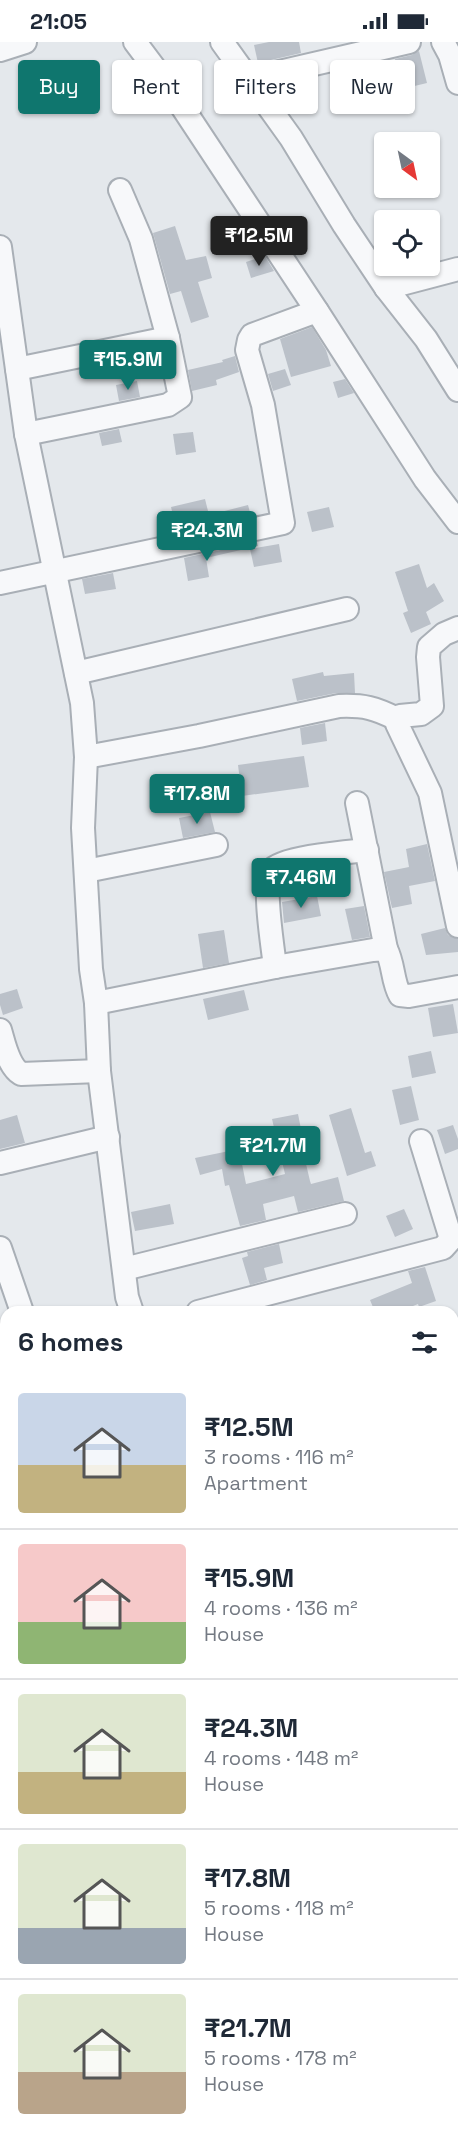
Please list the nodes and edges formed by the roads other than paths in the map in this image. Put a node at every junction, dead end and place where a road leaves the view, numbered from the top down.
1 (25, 42) edge
2 (135, 42) edge
3 (222, 42) edge
4 (409, 42) edge
5 (443, 42) edge
6 (0, 50) edge
7 (235, 60) edge
8 (318, 63) edge
9 (458, 83) edge
10 (274, 114) edge
11 (120, 190) dead end
12 (0, 247) edge
13 (458, 269) edge
14 (386, 288) junction
15 (317, 311) junction
16 (168, 338) junction
17 (17, 369) junction
18 (458, 390) edge
19 (26, 434) junction
20 (458, 522) edge
21 (55, 572) junction
22 (0, 583) edge
23 (346, 609) dead end
24 (458, 628) edge
25 (76, 673) junction
26 (397, 719) junction
27 (86, 757) junction
28 (357, 803) dead end
29 (216, 845) dead end
30 (367, 850) junction
31 (86, 871) junction
32 (458, 926) edge
33 (386, 949) junction
34 (275, 967) junction
35 (458, 987) edge
36 (96, 1003) junction
37 (0, 1030) edge
38 (99, 1071) junction
39 (108, 1137) junction
40 (421, 1141) dead end
41 (0, 1163) edge
42 (345, 1214) dead end
43 (0, 1248) edge
44 (124, 1269) junction
45 (20, 1306) edge
46 (130, 1306) edge
47 (221, 1306) edge

1 - 6 street
2 - 15 street
3 - 7 street
4 - 8 street
5 - 9 street
10 - 14 street
11 - 16 street
12 - 17 street
13 - 14 street
14 - 18 street
15 - 20 street
15 - 21 street
16 - 17 street
16 - 19 street
17 - 19 street
19 - 21 street
21 - 22 street
21 - 25 street
23 - 25 street
24 - 26 street
25 - 27 street
26 - 27 street
26 - 32 street
27 - 31 street
28 - 30 street
29 - 31 street
30 - 33 street
30 - 34 street
31 - 36 street
33 - 34 street
33 - 35 street
34 - 36 street
36 - 38 street
37 - 38 street
38 - 39 street
39 - 41 street
39 - 44 street
40 - 47 street
42 - 44 street
43 - 45 street
44 - 46 street

